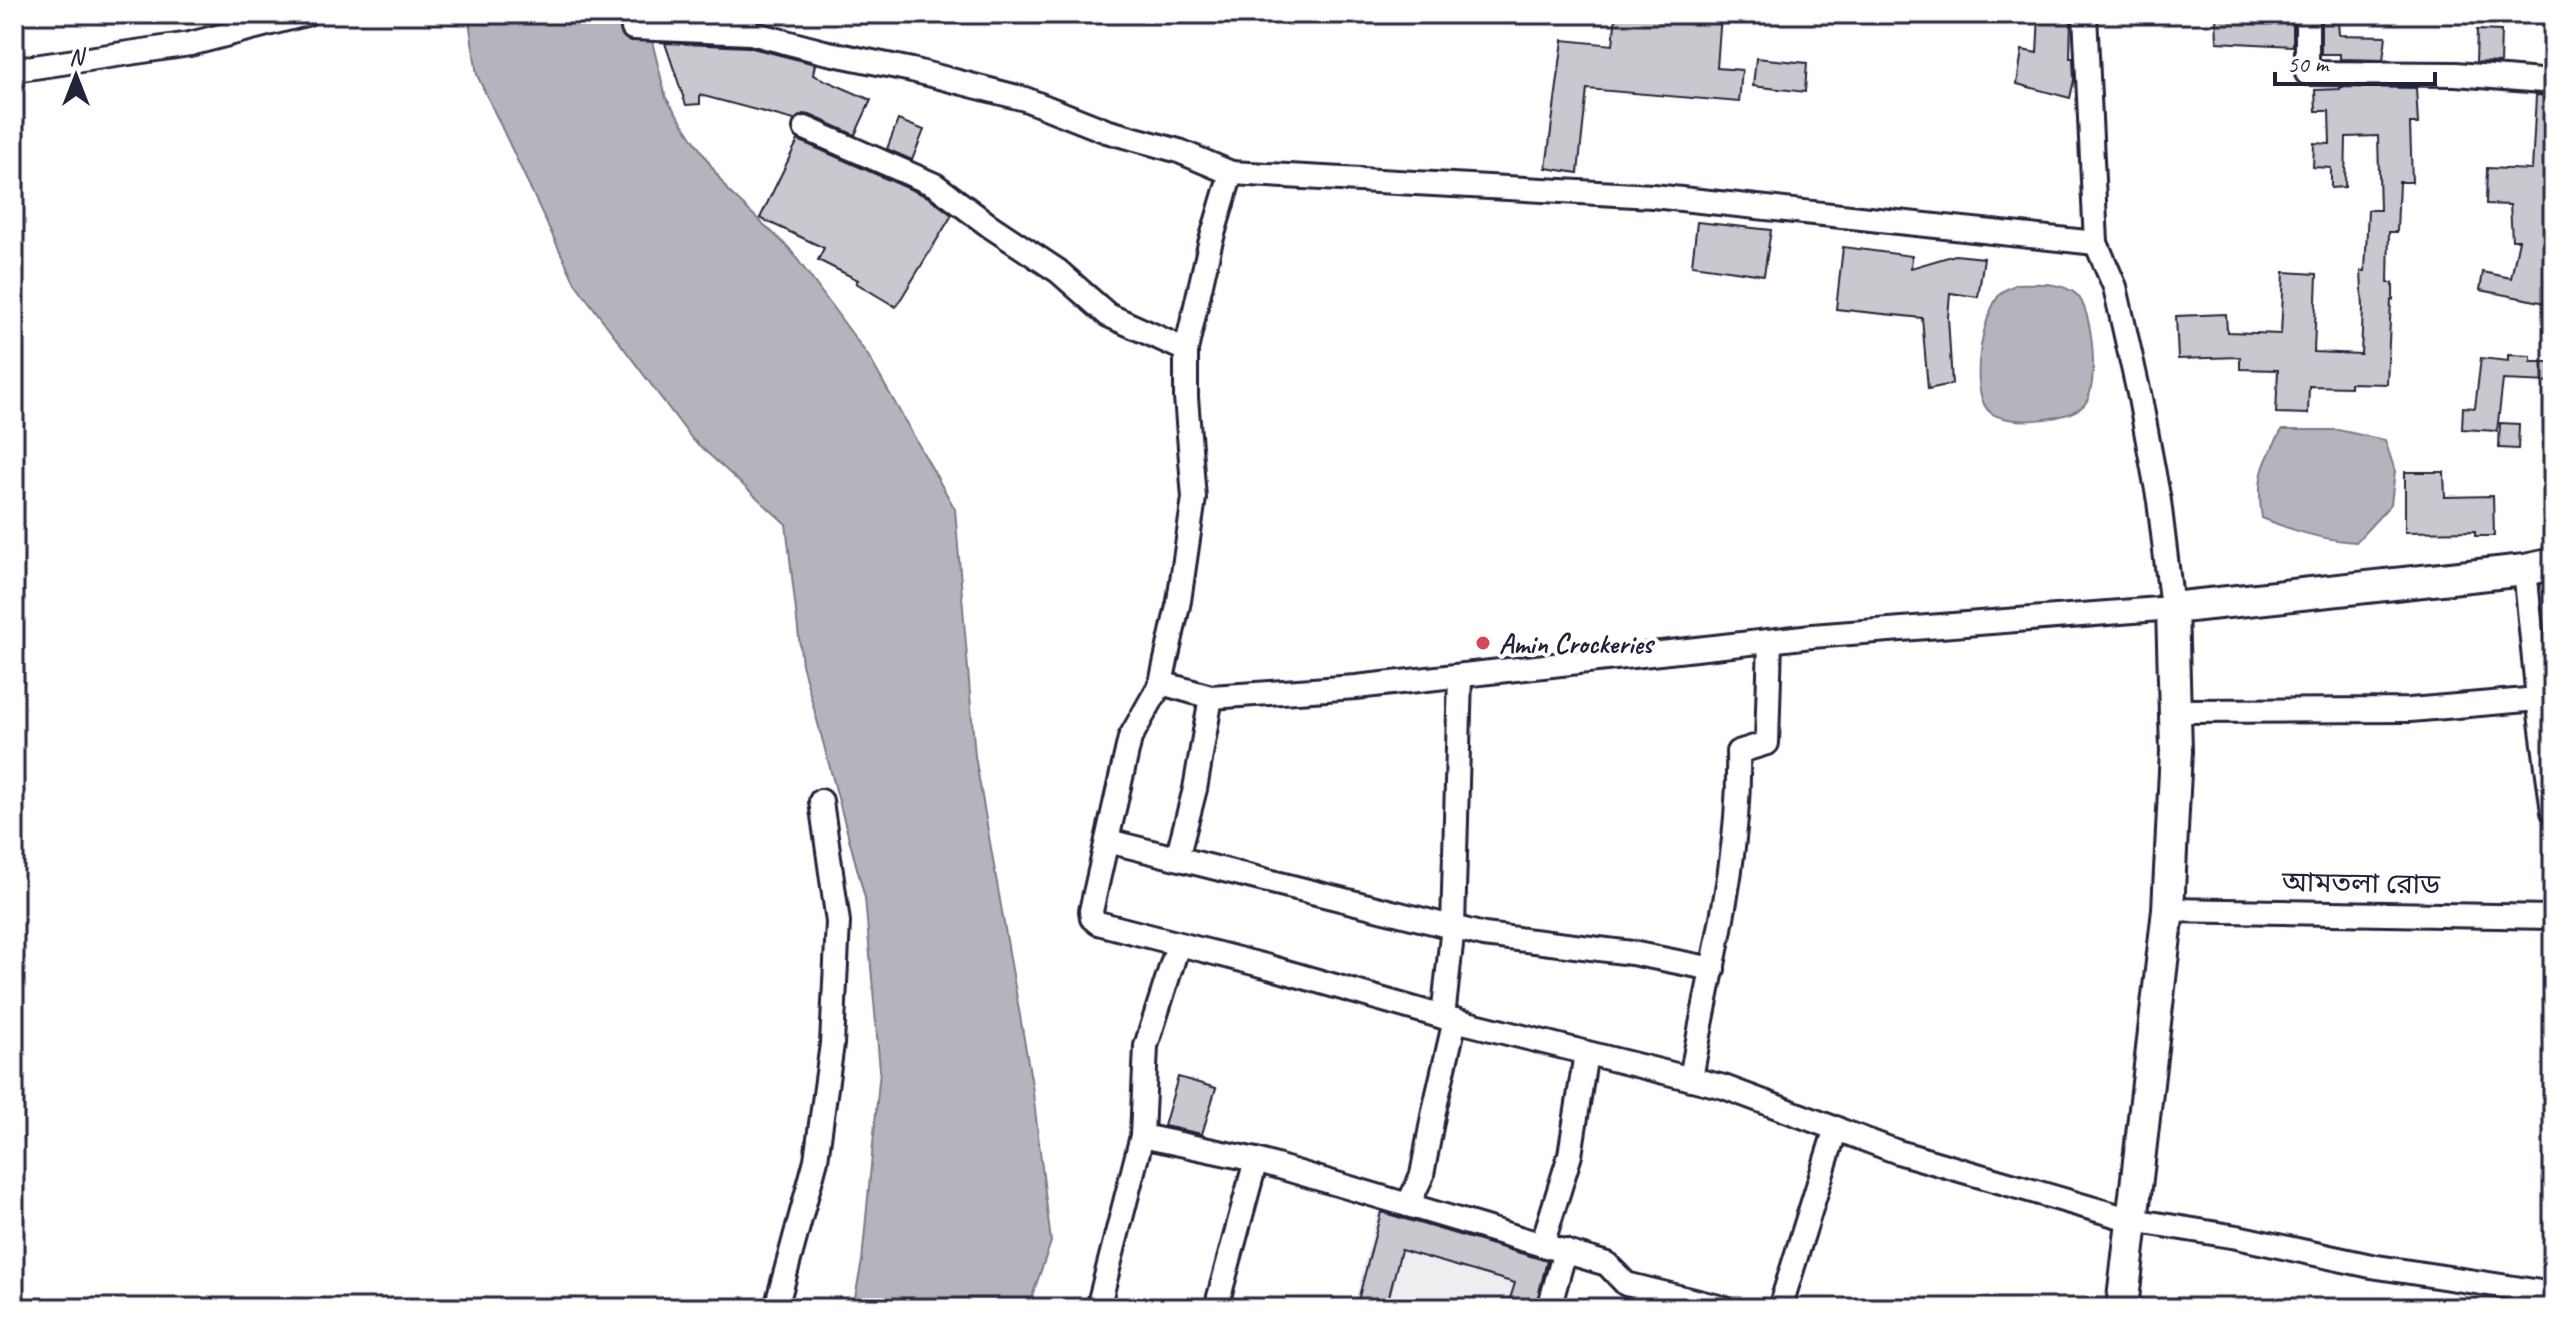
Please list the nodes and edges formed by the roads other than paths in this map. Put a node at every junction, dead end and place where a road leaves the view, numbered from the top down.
1 (306, 14) edge
2 (734, 14) edge
3 (2085, 14) edge
4 (2307, 14) edge
5 (633, 28) dead end
6 (751, 33) junction
7 (14, 70) edge
8 (2553, 82) edge
9 (805, 128) dead end
10 (1231, 173) junction
11 (2096, 243) junction
12 (1186, 350) junction
13 (2539, 567) edge
14 (2172, 608) junction
15 (1770, 641) junction
16 (1460, 676) junction
17 (1161, 683) junction
18 (1211, 697) junction
19 (2538, 699) junction
20 (2176, 711) junction
21 (821, 801) dead end
22 (2553, 812) edge
23 (1108, 841) junction
24 (1177, 858) junction
25 (2168, 910) junction
26 (2553, 917) edge
27 (1453, 926) junction
28 (1178, 945) junction
29 (1713, 969) junction
30 (1449, 1018) junction
31 (1586, 1053) junction
32 (1691, 1079) junction
33 (1836, 1128) junction
34 (1142, 1136) junction
35 (1256, 1160) junction
36 (1408, 1205) junction
37 (2132, 1220) junction
38 (1542, 1245) junction
39 (1565, 1251) junction
40 (2553, 1294) edge
41 (1708, 1306) edge
42 (776, 1308) edge
43 (1098, 1308) edge
44 (1216, 1308) edge
45 (1549, 1308) edge
46 (1780, 1308) edge
47 (2122, 1308) edge

1 - 7 street
2 - 6 street
3 - 11 street
4 - 8 street
5 - 6 street
6 - 10 street
9 - 12 street
10 - 11 street
10 - 12 street
11 - 14 street
12 - 17 street
13 - 14 main road
13 - 19 street
14 - 15 street
14 - 20 main road
15 - 16 street
15 - 29 street
16 - 18 street
16 - 27 street
17 - 18 street
17 - 23 street
18 - 24 street
19 - 20 street
19 - 22 street
20 - 25 main road
21 - 42 street
23 - 24 street
23 - 28 street
24 - 27 street
25 - 26 street, আমতলা রোড
25 - 37 main road
27 - 29 street
27 - 30 street
28 - 30 street
28 - 34 street
29 - 32 street
30 - 31 street
30 - 36 street
31 - 32 street
31 - 38 street
32 - 33 street
33 - 37 street
33 - 46 street
34 - 35 street
34 - 43 street
35 - 36 street
35 - 44 street
36 - 38 street
37 - 40 street
37 - 47 main road
38 - 39 street
39 - 41 street
39 - 45 street

